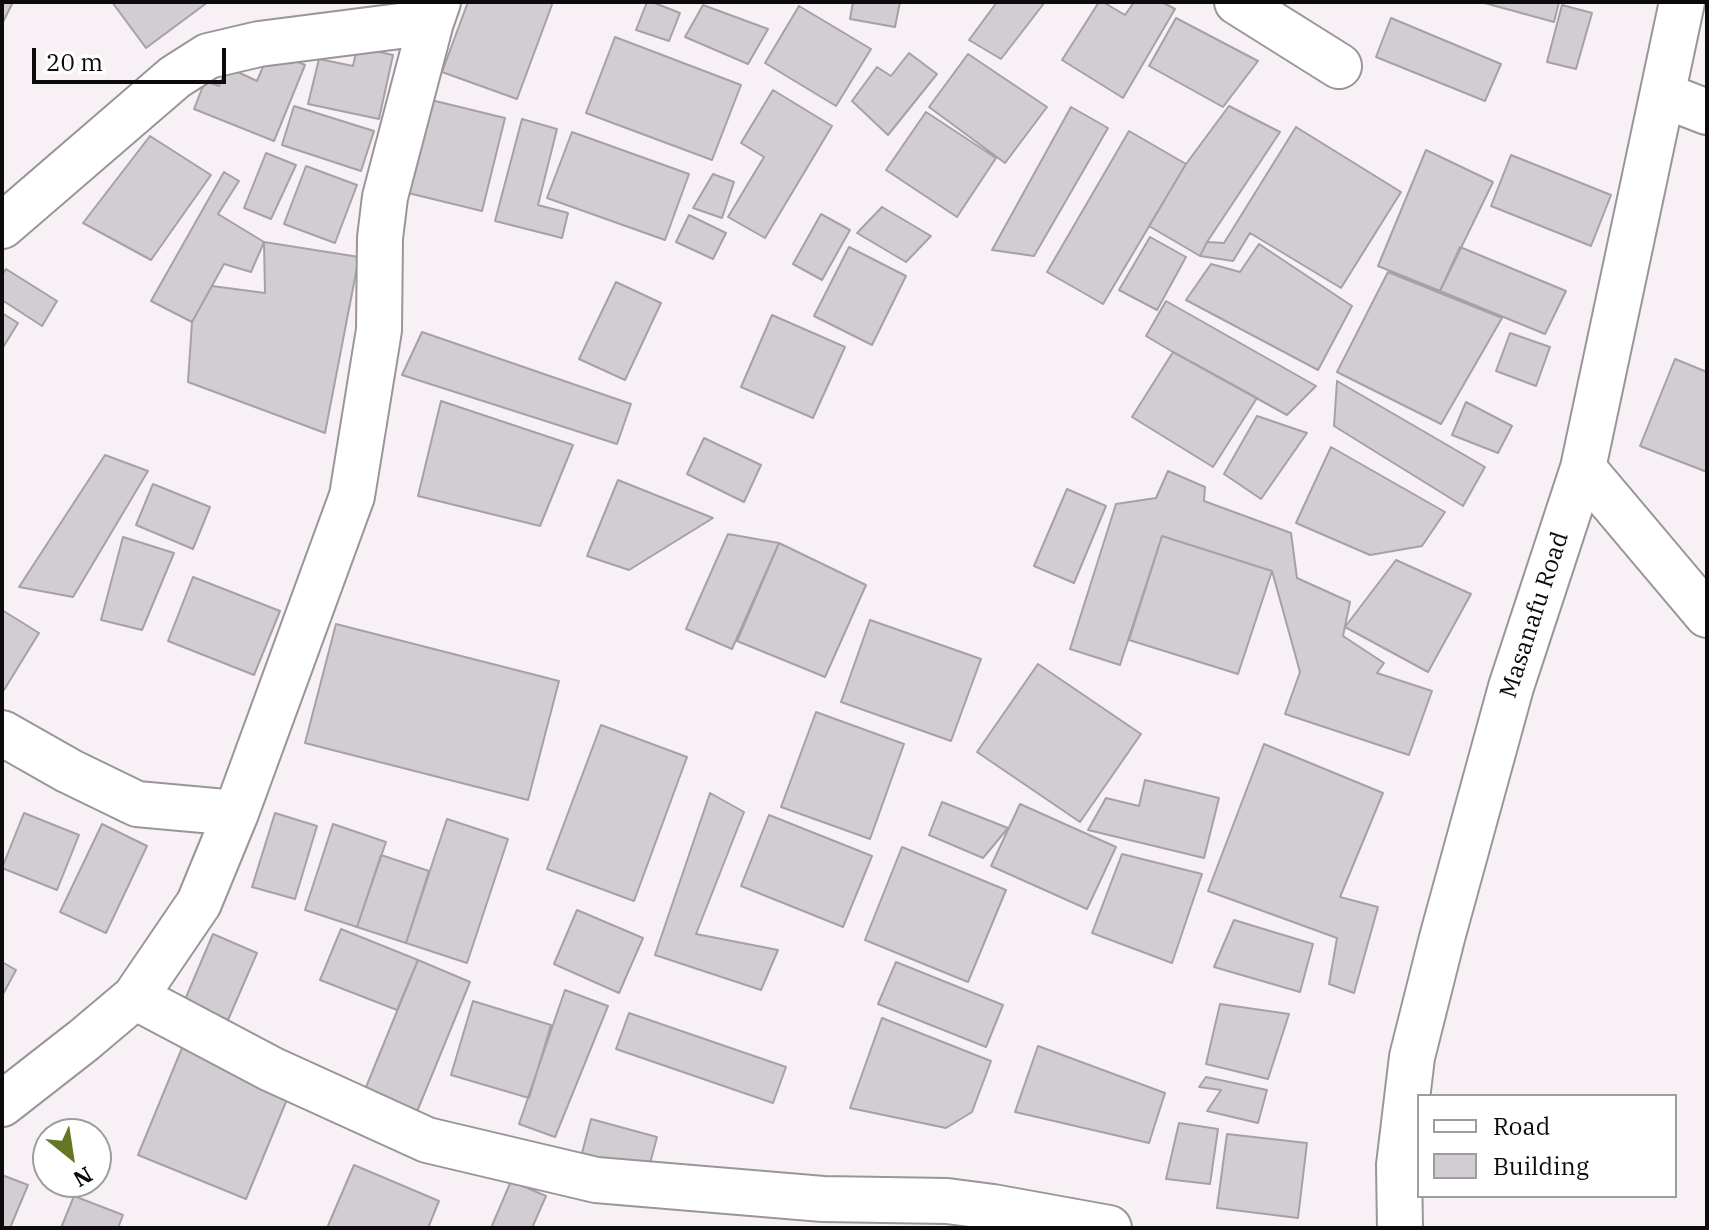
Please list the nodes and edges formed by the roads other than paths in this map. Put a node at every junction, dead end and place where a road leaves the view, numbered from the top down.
1 (1237, 2) edge
2 (1682, 2) edge
3 (435, 12) edge
4 (1339, 66) dead end
5 (1663, 95) junction
6 (1707, 112) edge
7 (2, 226) edge
8 (1583, 468) junction
9 (1707, 615) edge
10 (2, 733) edge
11 (236, 813) junction
12 (135, 997) junction
13 (2, 1104) edge
14 (1109, 1228) edge
15 (1400, 1228) edge

1 - 4 street
2 - 5 street, Masanafu Road
3 - 7 street
3 - 11 street
5 - 6 street
5 - 8 street, Masanafu Road
8 - 9 street
8 - 15 street, Masanafu Road
10 - 11 street
11 - 12 street
12 - 13 street
12 - 14 street

